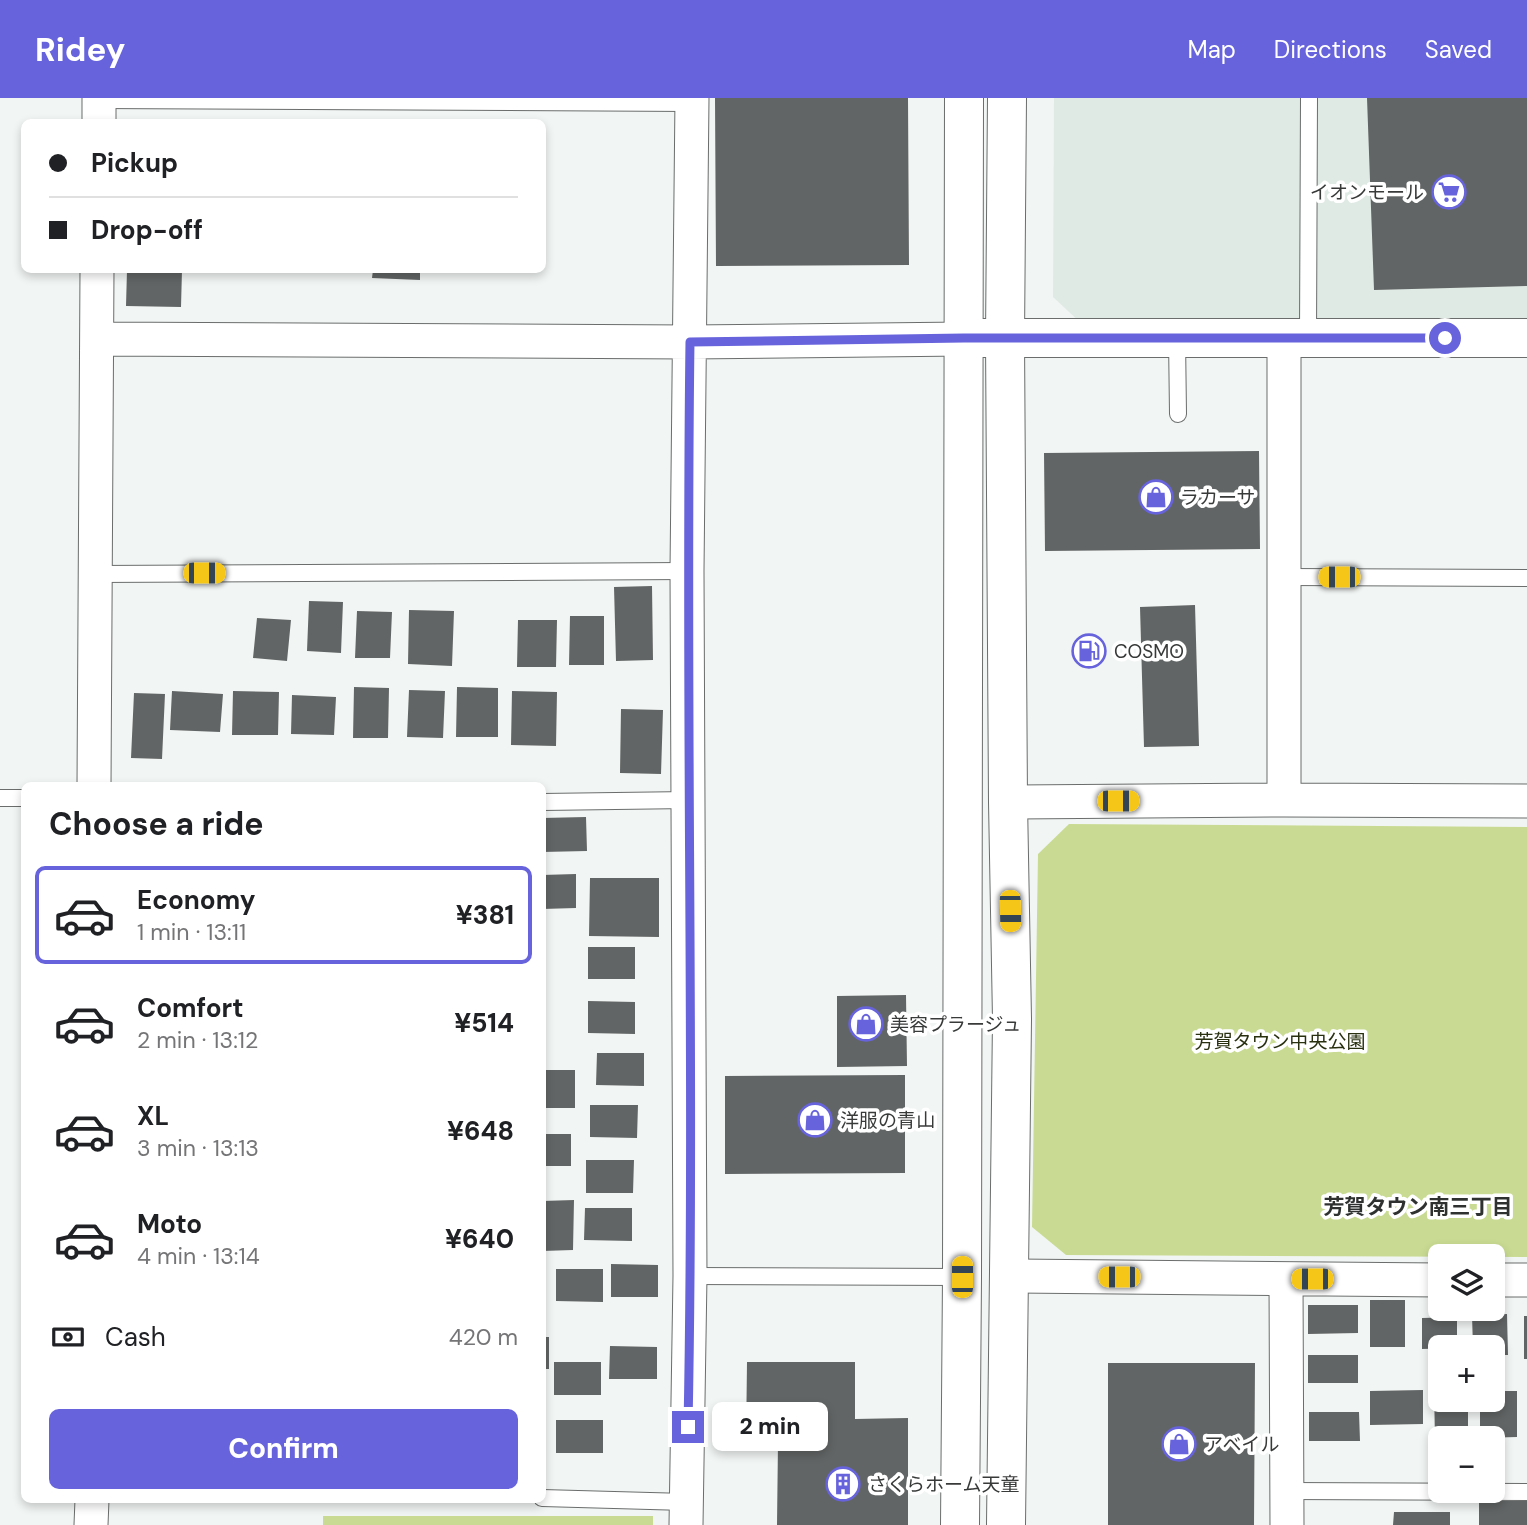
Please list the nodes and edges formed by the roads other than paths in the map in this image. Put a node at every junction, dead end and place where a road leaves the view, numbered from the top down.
1 (964, 98) edge
2 (1007, 98) edge
3 (1308, 98) edge
4 (692, 100) edge
5 (99, 107) edge
6 (97, 273) edge
7 (964, 338) junction
8 (1005, 338) junction
9 (1177, 338) junction
10 (1296, 338) junction
11 (1527, 338) edge
12 (97, 339) junction
13 (690, 342) junction
14 (1178, 414) dead end
15 (688, 571) junction
16 (96, 574) junction
17 (1285, 577) junction
18 (1527, 578) edge
19 (94, 782) edge
20 (0, 798) edge
21 (21, 798) edge
22 (689, 800) junction
23 (1284, 800) junction
24 (1527, 801) edge
25 (546, 802) edge
26 (1008, 802) junction
27 (690, 1276) junction
28 (1008, 1276) junction
29 (962, 1277) junction
30 (1286, 1279) junction
31 (1428, 1280) edge
32 (1505, 1280) edge
33 (1527, 1280) edge
34 (1287, 1491) junction
35 (1527, 1492) edge
36 (546, 1498) edge
37 (92, 1503) edge
38 (686, 1514) edge
39 (91, 1525) edge
40 (960, 1525) edge
41 (1006, 1525) edge
42 (1287, 1525) edge

1 - 7 street
2 - 8 street
3 - 10 lane
4 - 5 lane
4 - 13 street
6 - 12 street
7 - 8 street
7 - 13 street
7 - 29 street
8 - 9 street
8 - 26 street
9 - 10 street
9 - 14 lane
10 - 11 street
10 - 17 street
12 - 13 street
12 - 16 street
13 - 15 street
15 - 16 lane
15 - 22 street
16 - 19 street
17 - 18 lane
17 - 23 street
20 - 21 lane
22 - 25 lane
22 - 27 street
23 - 24 street
23 - 26 street
26 - 28 street
27 - 29 lane
27 - 38 street
28 - 30 street
28 - 41 street
29 - 40 street
30 - 31 street
30 - 34 street
32 - 33 street
34 - 35 lane
34 - 42 street
36 - 38 lane
37 - 39 street

